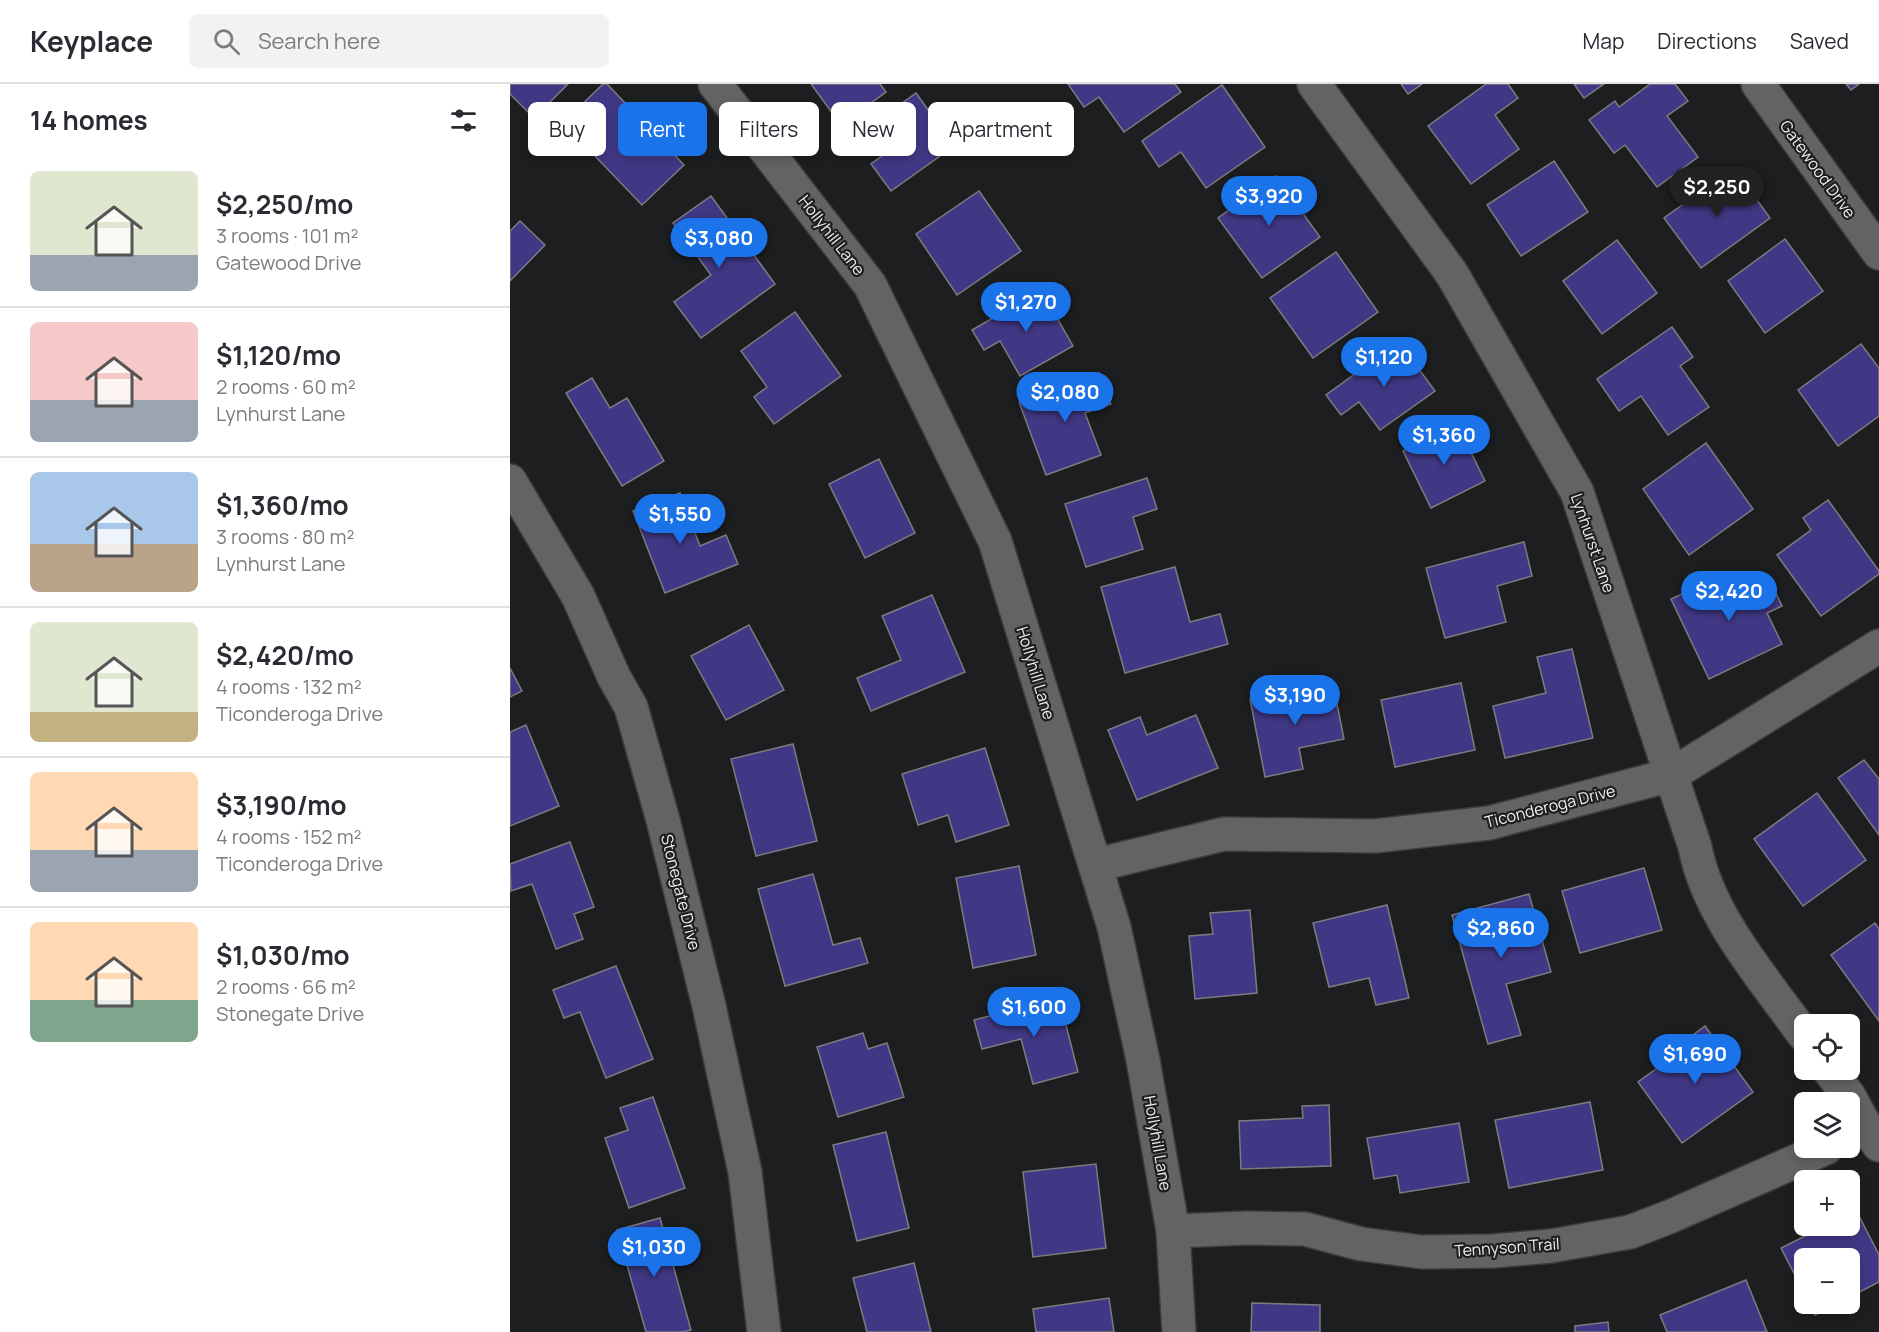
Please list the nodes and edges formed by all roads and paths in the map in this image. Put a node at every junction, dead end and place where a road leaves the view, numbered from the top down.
1 (715, 84) edge
2 (1314, 84) edge
3 (1758, 84) edge
4 (1879, 253) edge
5 (510, 481) edge
6 (1872, 651) edge
7 (1671, 775) junction
8 (1096, 865) junction
9 (1794, 1021) edge
10 (1837, 1080) edge
11 (1865, 1137) edge
12 (1803, 1158) edge
13 (1173, 1231) junction
14 (764, 1332) edge
15 (1179, 1332) edge

1 - 8 street, Hollyhill Lane
2 - 7 street, Lynhurst Lane
3 - 4 street, Gatewood Drive
5 - 14 street, Stonegate Drive
6 - 7 street, Ticonderoga Drive
7 - 8 street, Ticonderoga Drive
7 - 9 street, Lynhurst Lane
8 - 13 street, Hollyhill Lane
10 - 11 street
12 - 13 street, Tennyson Trail
13 - 15 street, Hollyhill Lane

